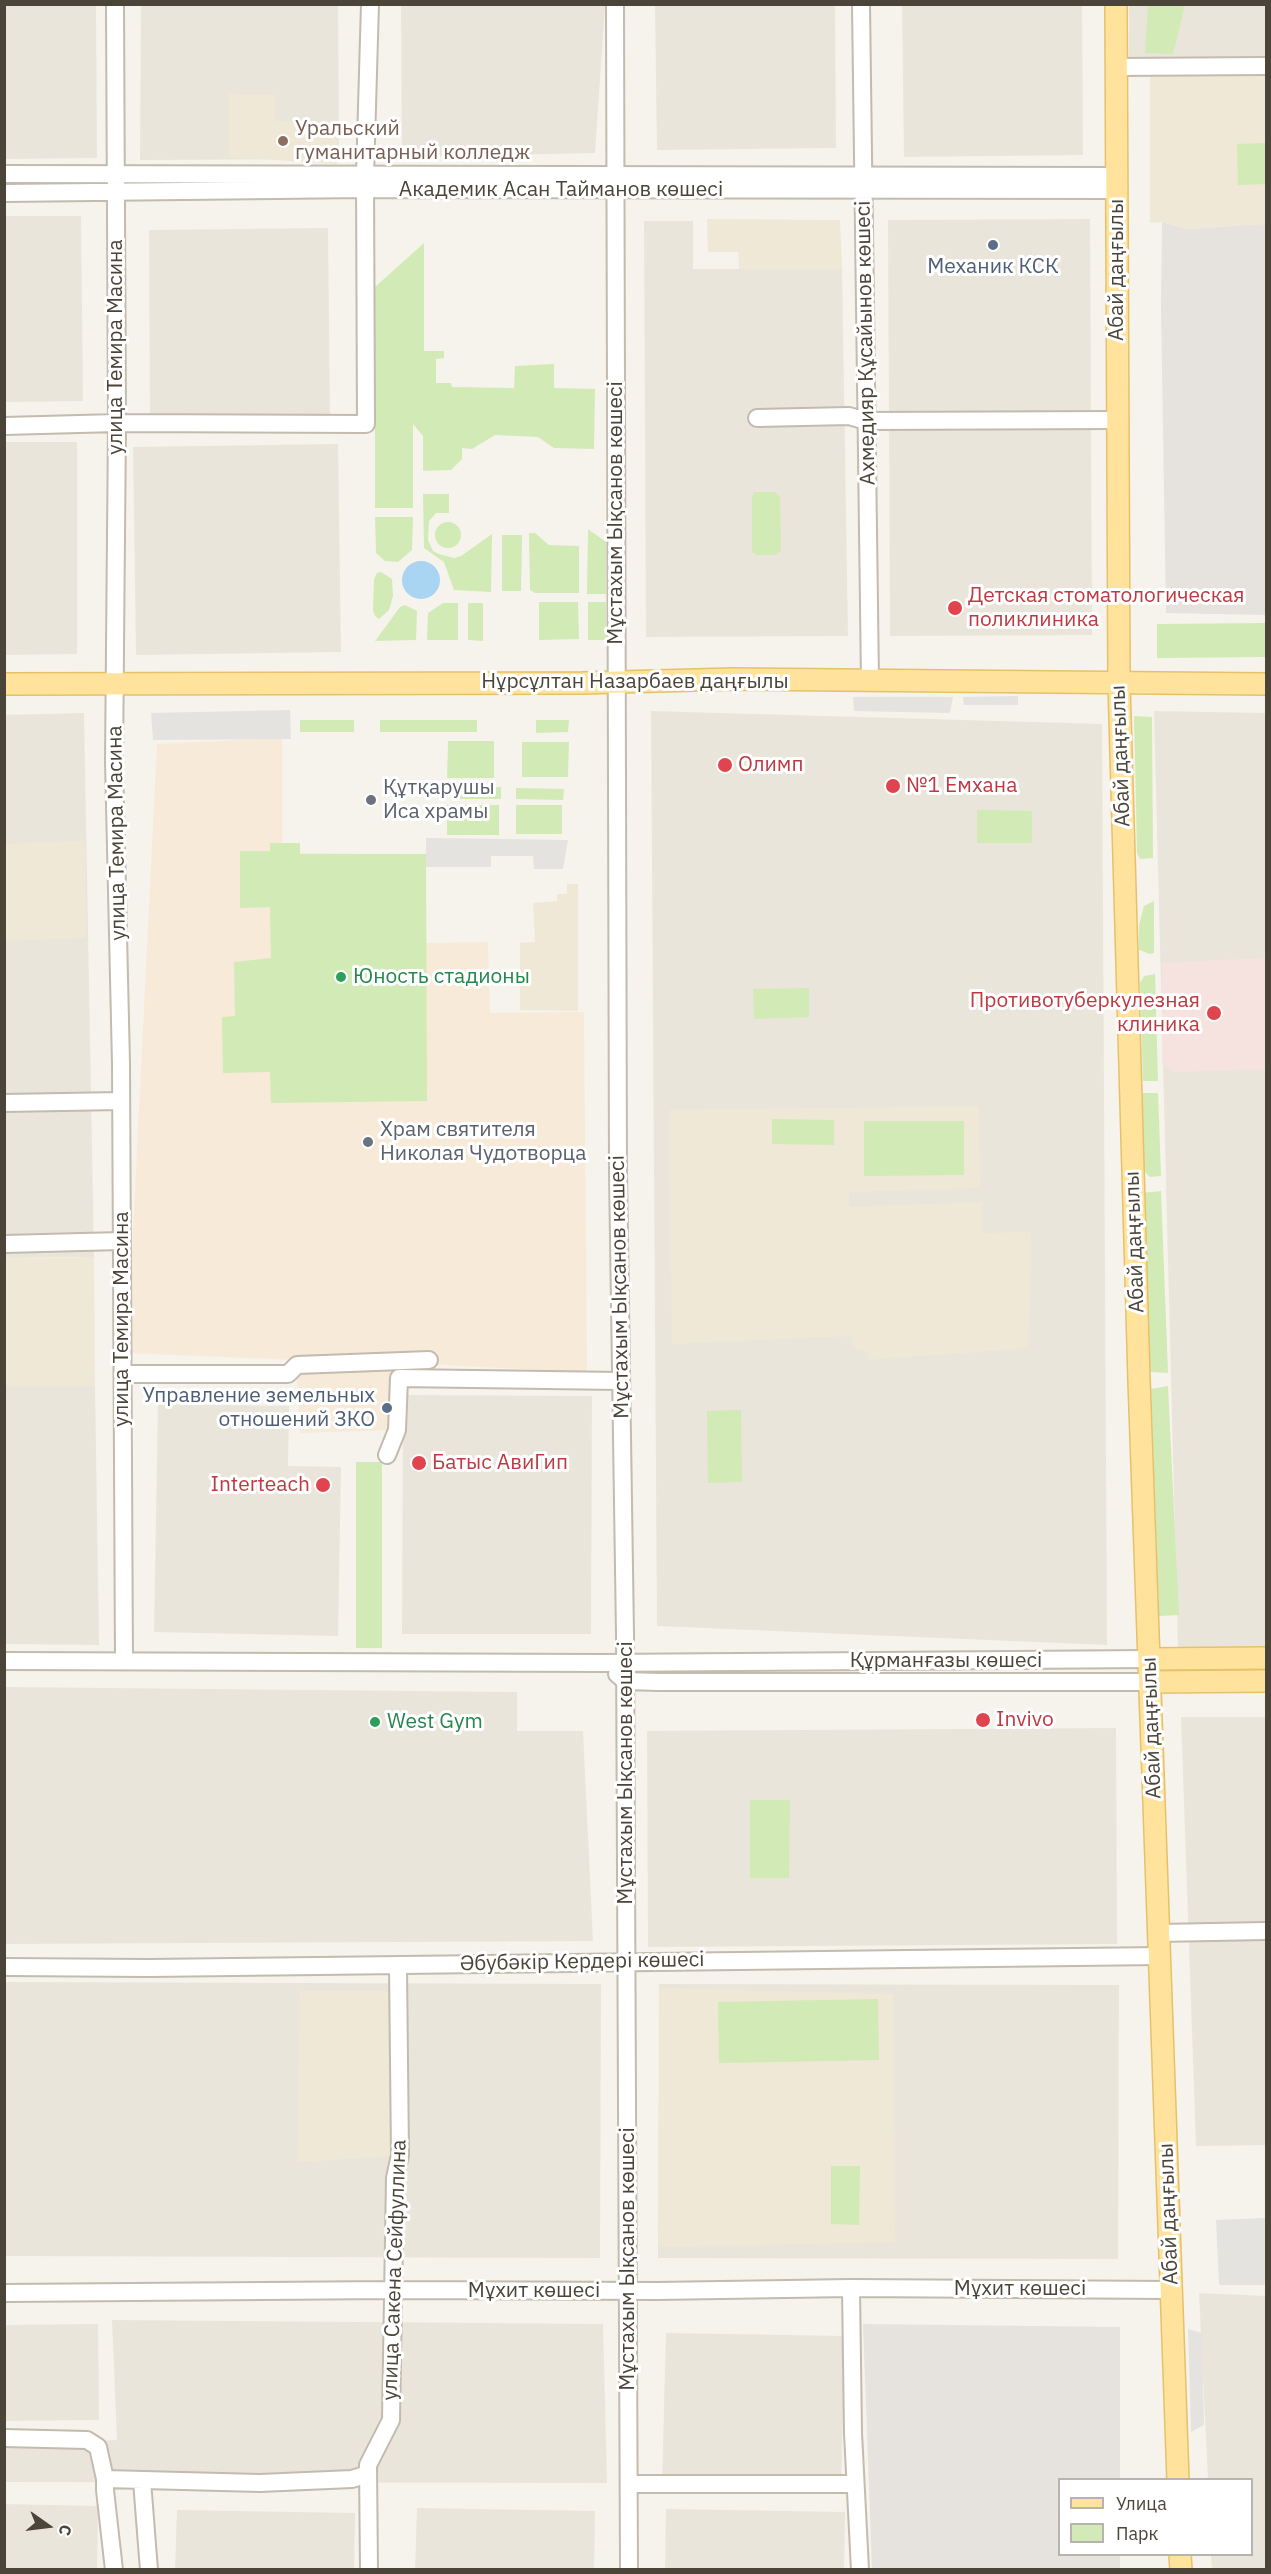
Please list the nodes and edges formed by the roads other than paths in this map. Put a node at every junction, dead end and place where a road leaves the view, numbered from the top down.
1 (115, 4) edge
2 (370, 4) edge
3 (615, 4) edge
4 (861, 4) edge
5 (1116, 4) edge
6 (1266, 66) edge
7 (1117, 67) junction
8 (4, 174) edge
9 (115, 174) junction
10 (365, 182) junction
11 (615, 182) junction
12 (864, 182) junction
13 (1117, 183) junction
14 (115, 192) junction
15 (4, 193) edge
16 (757, 418) dead end
17 (1118, 420) junction
18 (866, 421) junction
19 (117, 423) junction
20 (4, 426) edge
21 (870, 681) junction
22 (1119, 682) junction
23 (116, 683) junction
24 (617, 683) junction
25 (4, 684) edge
26 (1266, 684) edge
27 (121, 1101) junction
28 (4, 1103) edge
29 (121, 1241) junction
30 (4, 1244) edge
31 (429, 1360) dead end
32 (123, 1374) junction
33 (620, 1381) junction
34 (387, 1455) dead end
35 (1150, 1659) junction
36 (1266, 1659) edge
37 (4, 1661) edge
38 (124, 1661) junction
39 (625, 1661) junction
40 (602, 1663) junction
41 (625, 1681) junction
42 (1266, 1681) edge
43 (1151, 1682) junction
44 (1266, 1931) edge
45 (1159, 1933) junction
46 (1160, 1956) junction
47 (626, 1962) junction
48 (4, 1966) edge
49 (398, 1966) junction
50 (851, 2288) junction
51 (392, 2290) junction
52 (1172, 2290) junction
53 (628, 2291) junction
54 (4, 2293) edge
55 (4, 2438) edge
56 (368, 2474) junction
57 (1178, 2478) edge
58 (105, 2479) junction
59 (142, 2481) junction
60 (629, 2484) junction
61 (855, 2484) junction
62 (114, 2570) edge
63 (149, 2570) edge
64 (369, 2570) edge
65 (629, 2570) edge
66 (860, 2570) edge

1 - 9 street, улица Темира Масина
2 - 10 street
3 - 11 street, Мұстахым Ықсанов көшесі
4 - 12 street, Ахмедияр Құсайынов көшесі
5 - 7 main road, Абай даңғылы
6 - 7 street
7 - 13 main road, Абай даңғылы
8 - 9 street, Академик Асан Тайманов көшесі
9 - 10 street, Академик Асан Тайманов көшесі
9 - 14 street, улица Темира Масина
10 - 11 street, Академик Асан Тайманов көшесі
10 - 14 street, Академик Асан Тайманов көшесі
10 - 19 street
11 - 12 street, Академик Асан Тайманов көшесі
11 - 24 street, Мұстахым Ықсанов көшесі
12 - 13 street, Академик Асан Тайманов көшесі
12 - 18 street, Ахмедияр Құсайынов көшесі
13 - 17 main road, Абай даңғылы
14 - 15 street, Академик Асан Тайманов көшесі
14 - 19 street, улица Темира Масина
16 - 18 street
17 - 18 street
17 - 22 main road, Абай даңғылы
18 - 21 street, Ахмедияр Құсайынов көшесі
19 - 20 street
19 - 23 street, улица Темира Масина
21 - 22 main road, Нұрсұлтан Назарбаев даңғылы
21 - 24 main road, Нұрсұлтан Назарбаев даңғылы
22 - 26 main road, Нұрсұлтан Назарбаев даңғылы
22 - 35 main road, Абай даңғылы
23 - 24 main road, Нұрсұлтан Назарбаев даңғылы
23 - 25 main road, Нұрсұлтан Назарбаев даңғылы
23 - 27 street, улица Темира Масина
24 - 33 street, Мұстахым Ықсанов көшесі
27 - 28 street
27 - 29 street, улица Темира Масина
29 - 30 street
29 - 32 street, улица Темира Масина
31 - 32 street
32 - 38 street, улица Темира Масина
33 - 34 street
33 - 39 street, Мұстахым Ықсанов көшесі
35 - 36 main road, Құрманғазы көшесі
35 - 39 street, Құрманғазы көшесі
35 - 43 main road, Абай даңғылы
37 - 38 street, Құрманғазы көшесі
38 - 40 street, Құрманғазы көшесі
39 - 40 street, Құрманғазы көшесі
39 - 41 street, Мұстахым Ықсанов көшесі
40 - 41 street
41 - 43 street
41 - 47 street, Мұстахым Ықсанов көшесі
42 - 43 main road
43 - 45 main road, Абай даңғылы
44 - 45 street
45 - 46 main road, Абай даңғылы
46 - 47 street, Әбубәкір Кердері көшесі
46 - 52 main road, Абай даңғылы
47 - 49 street, Әбубәкір Кердері көшесі
47 - 53 street, Мұстахым Ықсанов көшесі
48 - 49 street, Әбубәкір Кердері көшесі
49 - 51 street, улица Сакена Сейфуллина
50 - 52 street, Мұхит көшесі
50 - 53 street, Мұхит көшесі
50 - 61 street
51 - 53 street, Мұхит көшесі
51 - 54 street, Мұхит көшесі
51 - 56 street, улица Сакена Сейфуллина
52 - 57 main road, Абай даңғылы
53 - 60 street, Мұстахым Ықсанов көшесі
55 - 58 street
56 - 59 street
56 - 64 street, улица Сакена Сейфуллина
58 - 59 street
58 - 62 street
59 - 63 street
60 - 61 street
60 - 65 street, Мұстахым Ықсанов көшесі
61 - 66 street

